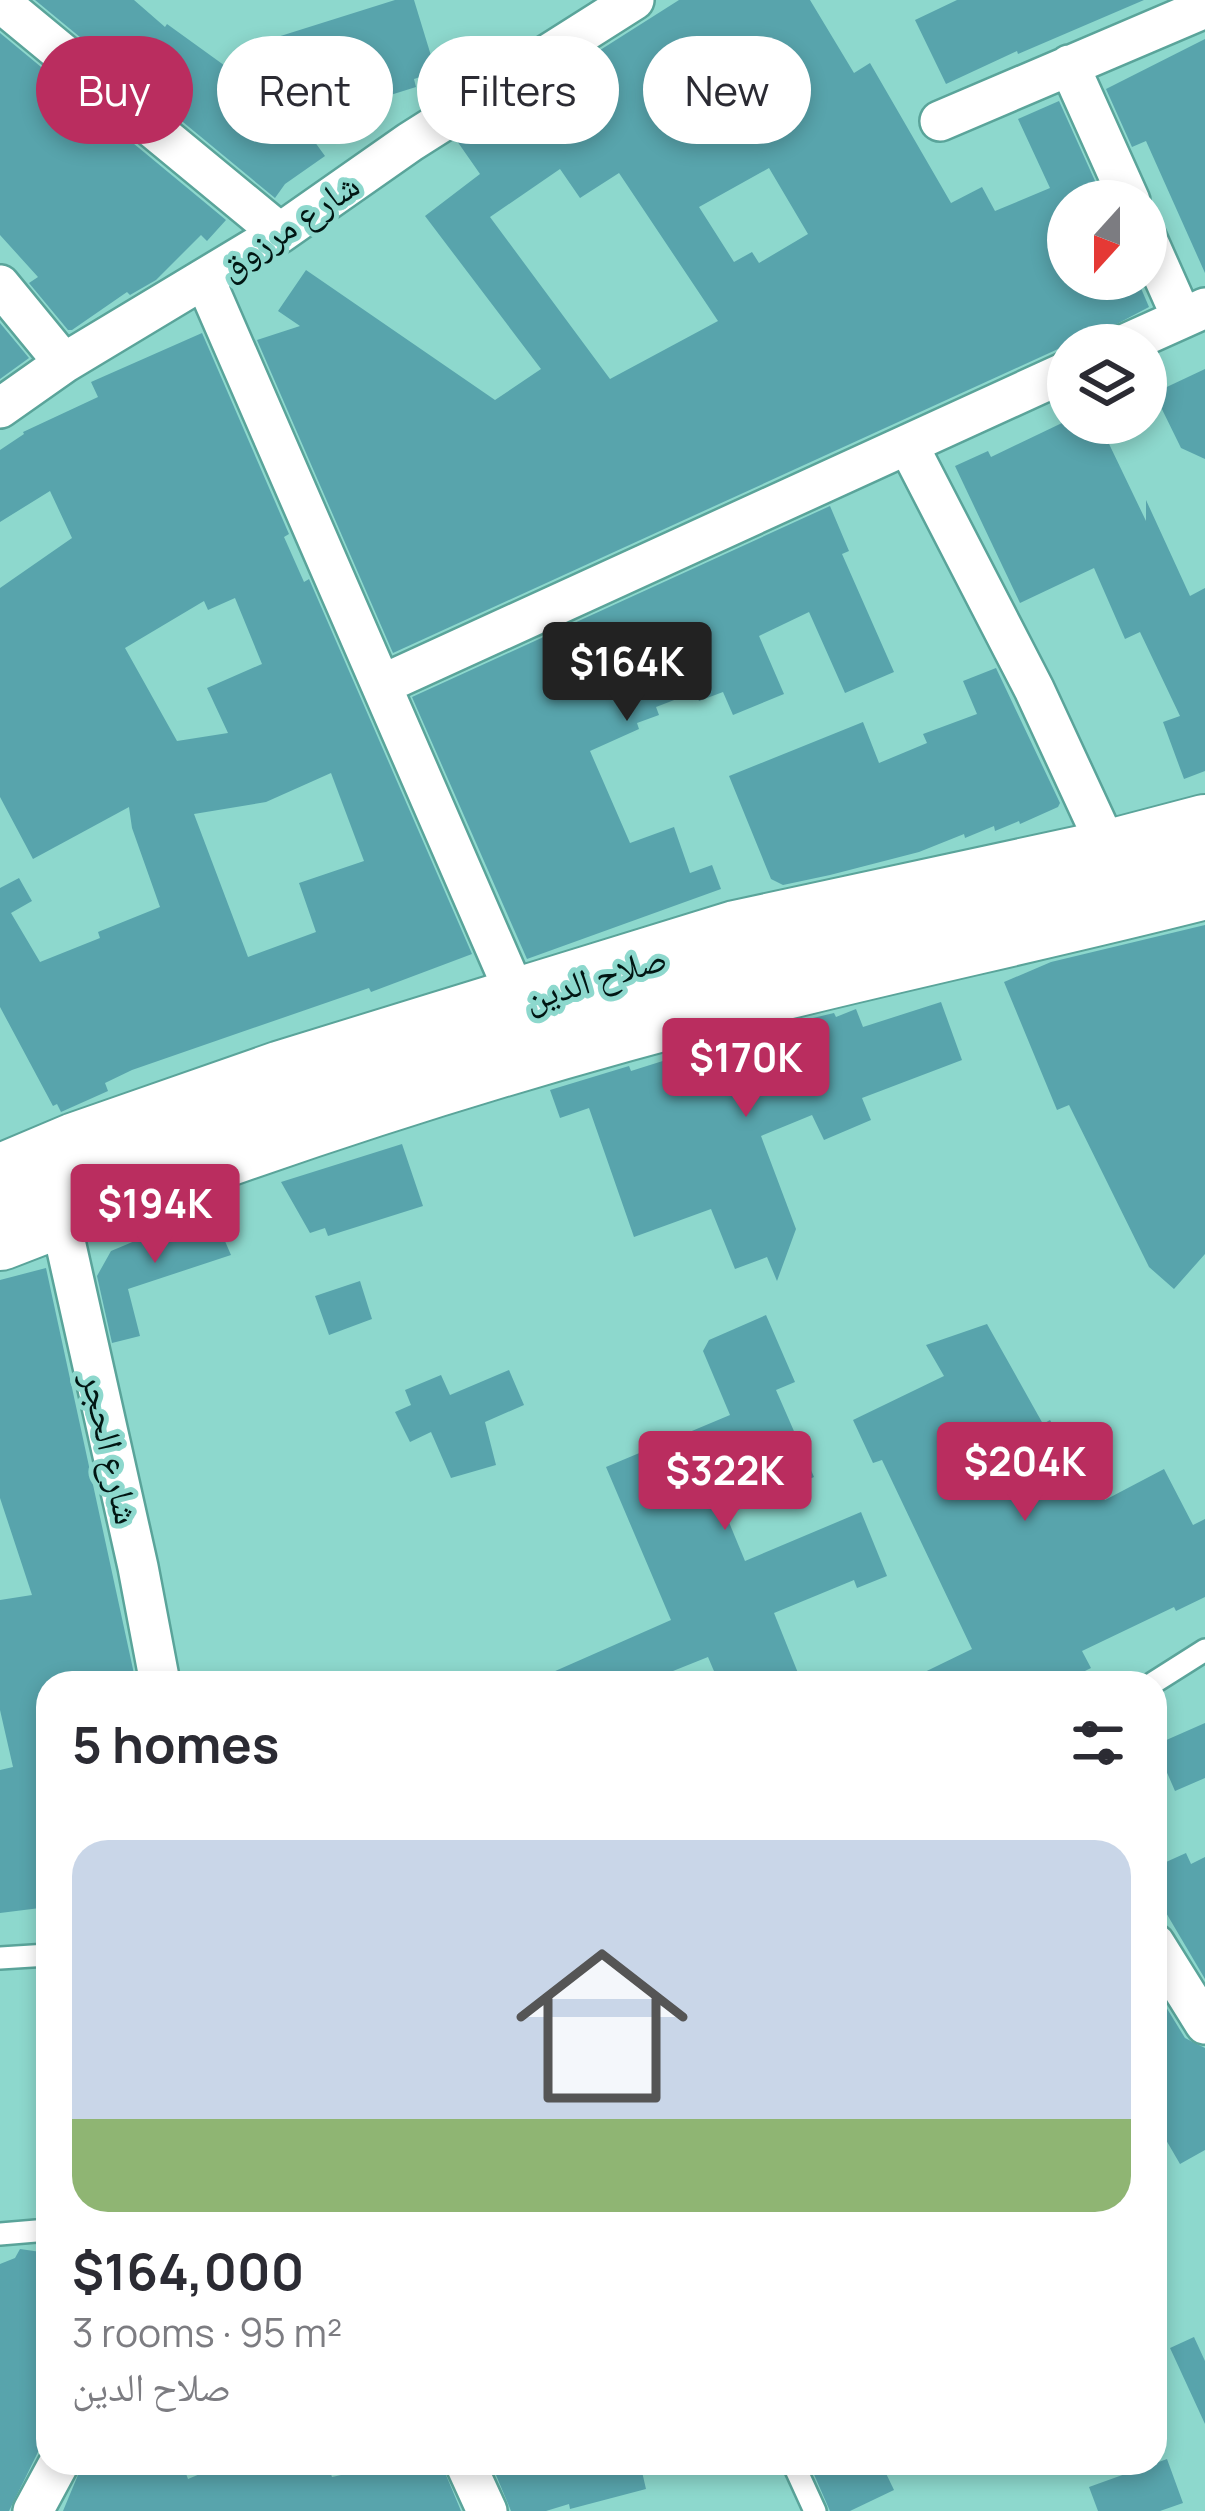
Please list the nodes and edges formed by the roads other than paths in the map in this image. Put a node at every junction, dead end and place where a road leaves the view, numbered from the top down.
1 (634, 0) edge
2 (0, 2) edge
3 (1205, 8) edge
4 (1069, 64) junction
5 (940, 121) dead end
6 (1121, 180) edge
7 (280, 233) junction
8 (1167, 271) edge
9 (205, 280) junction
10 (0, 285) edge
11 (1193, 313) edge
12 (64, 363) junction
13 (1047, 381) edge
14 (0, 408) edge
15 (908, 446) junction
16 (382, 685) junction
17 (1165, 862) edge
18 (518, 1000) junction
19 (0, 1178) edge
20 (29, 1225) edge
21 (1205, 1650) edge
22 (158, 1671) edge
23 (1167, 1674) edge
24 (36, 1956) edge
25 (0, 1958) edge
26 (1167, 1963) edge
27 (1205, 2024) edge
28 (36, 2231) edge
29 (0, 2234) edge
30 (52, 2475) edge
31 (470, 2475) edge
32 (798, 2475) edge
33 (33, 2511) edge
34 (487, 2511) edge
35 (815, 2511) edge

1 - 7 street, شارع مرزوق
2 - 7 street
3 - 4 street
4 - 5 street
4 - 6 street
7 - 9 street, شارع مرزوق
8 - 11 street
9 - 12 street, شارع مرزوق
9 - 16 street
10 - 12 street
12 - 14 street, شارع مرزوق
13 - 15 street
15 - 16 street
15 - 17 street
16 - 18 street
17 - 18 highway, صلاح الدين
17 - 20 highway, صلاح الدين
18 - 19 highway, صلاح الدين
20 - 22 street, شارع الحجر
21 - 23 lane
24 - 25 lane
26 - 27 street
28 - 29 lane
30 - 33 street
31 - 34 street
32 - 35 lane

